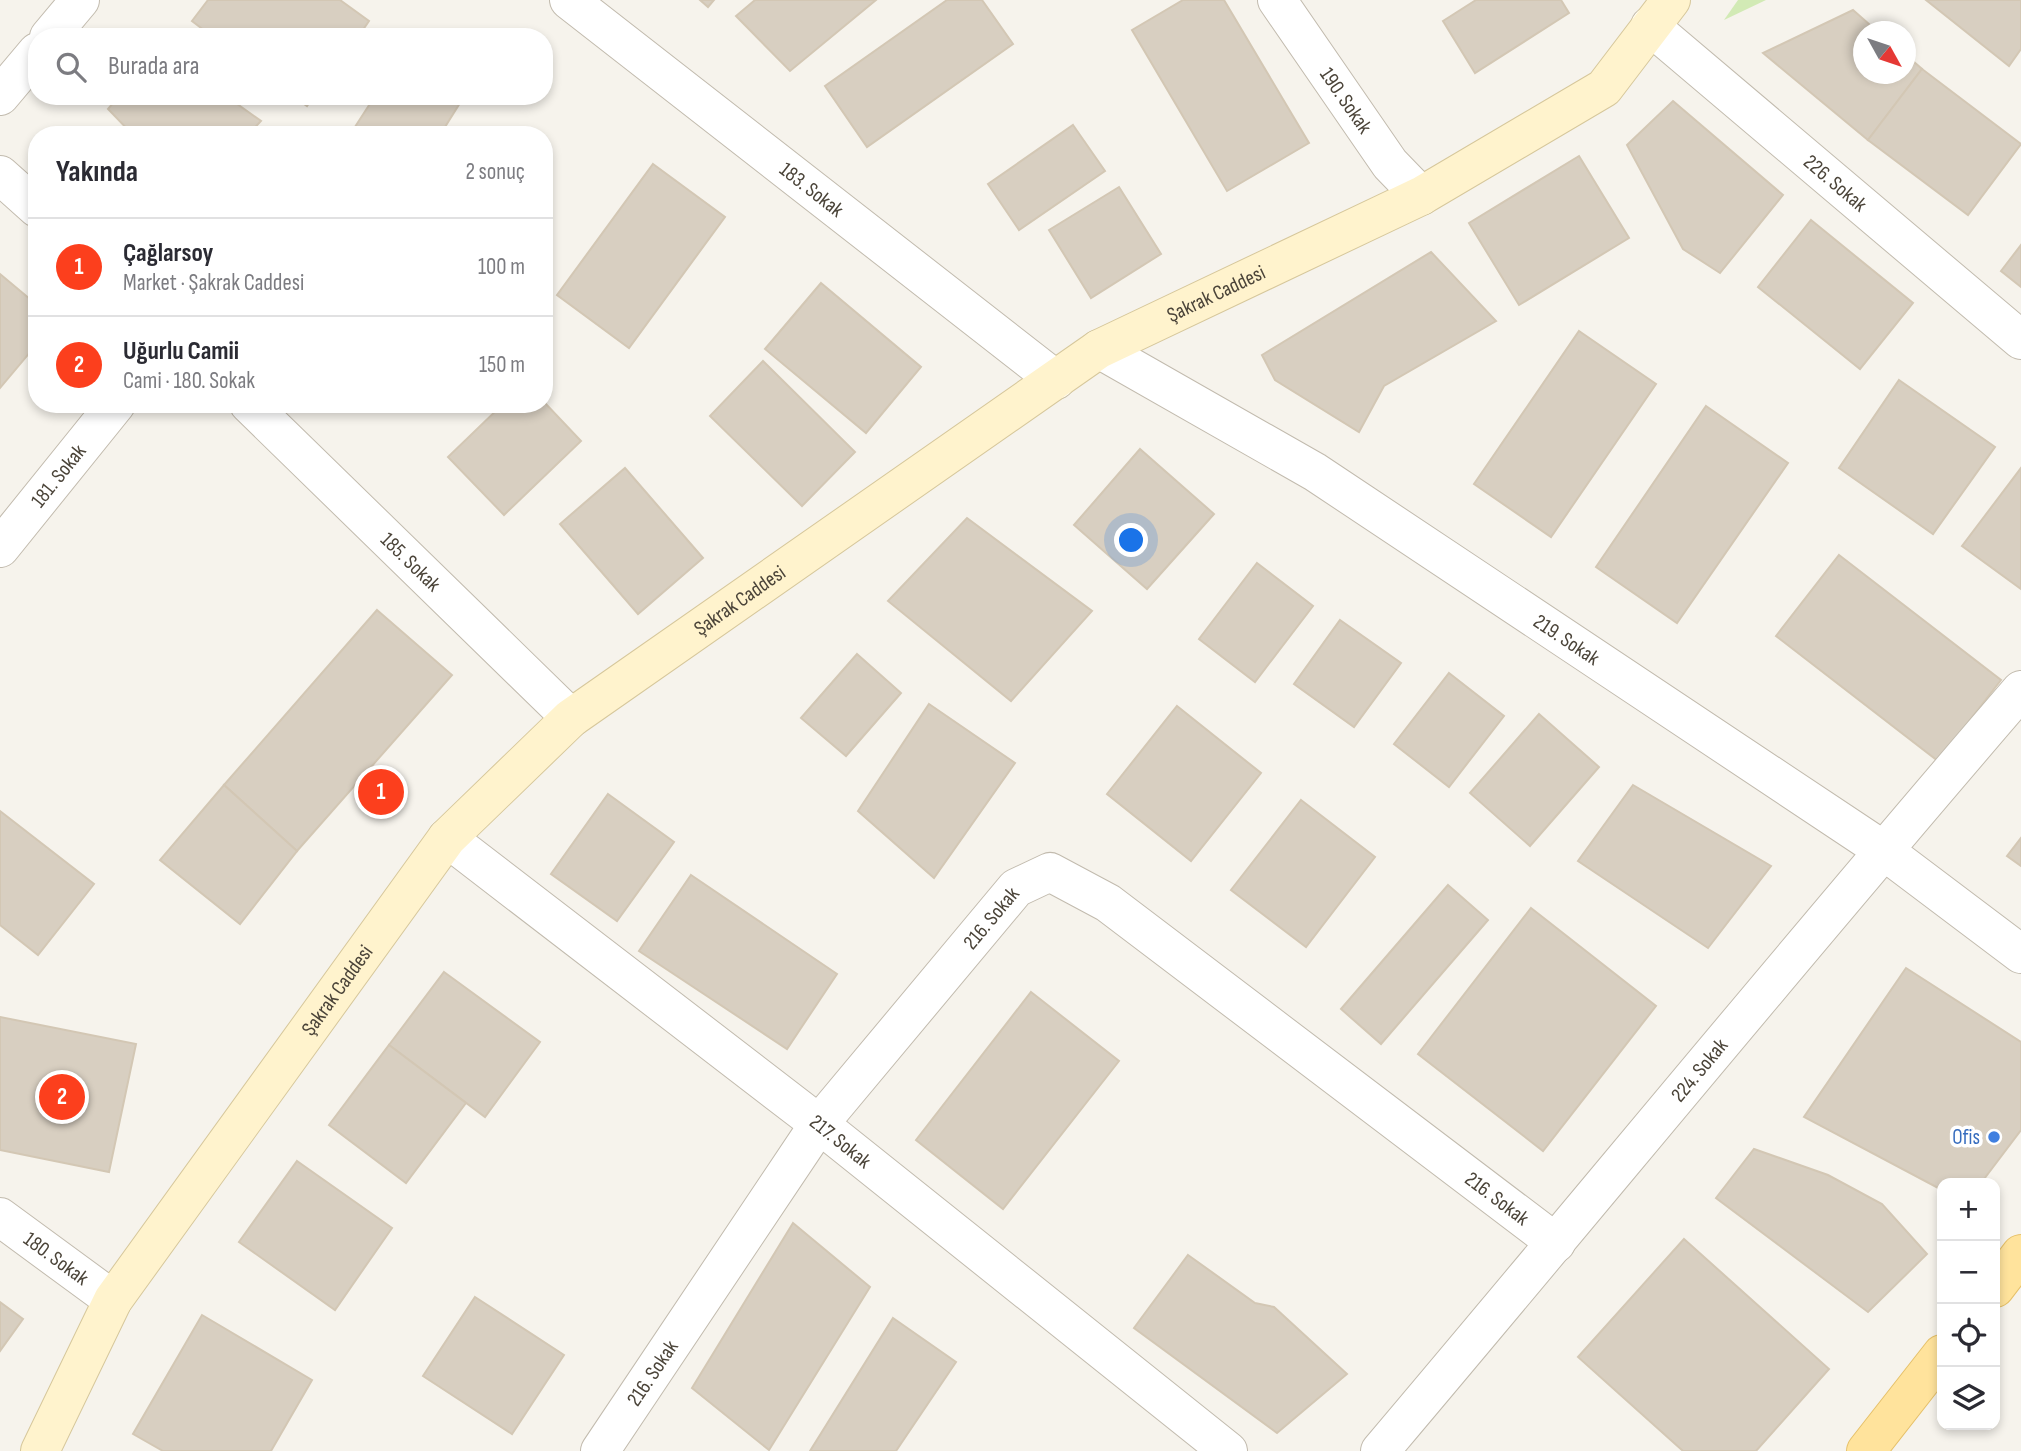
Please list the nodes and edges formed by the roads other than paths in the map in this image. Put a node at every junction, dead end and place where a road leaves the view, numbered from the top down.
1 (80, 0) edge
2 (569, 0) edge
3 (1277, 0) edge
4 (1660, 13) edge
5 (57, 28) edge
6 (28, 63) edge
7 (0, 96) edge
8 (0, 175) edge
9 (1421, 196) junction
10 (28, 200) edge
11 (2021, 340) edge
12 (1099, 349) junction
13 (1056, 380) junction
14 (109, 413) edge
15 (258, 413) edge
16 (0, 548) edge
17 (2021, 690) edge
18 (571, 718) junction
19 (447, 838) junction
20 (1883, 850) junction
21 (2021, 954) edge
22 (820, 1124) junction
23 (0, 1217) edge
24 (1556, 1243) junction
25 (2021, 1254) edge
26 (2000, 1281) edge
27 (113, 1300) junction
28 (1937, 1360) edge
29 (52, 1447) edge
30 (600, 1451) edge
31 (1228, 1451) edge
32 (1380, 1451) edge
33 (1866, 1451) edge

1 - 5 street
2 - 13 street, 183. Sokak
3 - 9 street, 190. Sokak
4 - 9 street, Şakrak Caddesi
4 - 11 street, 226. Sokak
6 - 7 street
8 - 10 street
9 - 12 street, Şakrak Caddesi
12 - 13 street, Şakrak Caddesi
12 - 20 street, 219. Sokak
13 - 18 street, Şakrak Caddesi
14 - 16 street, 181. Sokak
15 - 18 street, 185. Sokak
17 - 20 street, 224. Sokak
18 - 19 street, Şakrak Caddesi
19 - 22 street, 217. Sokak
19 - 27 street, Şakrak Caddesi
20 - 21 street, 219. Sokak
20 - 24 street, 224. Sokak
22 - 24 street, 216. Sokak
22 - 30 street, 216. Sokak
22 - 31 street, 217. Sokak
23 - 27 street, 180. Sokak
24 - 32 street, 224. Sokak
25 - 26 main road
27 - 29 street, Şakrak Caddesi
28 - 33 main road

